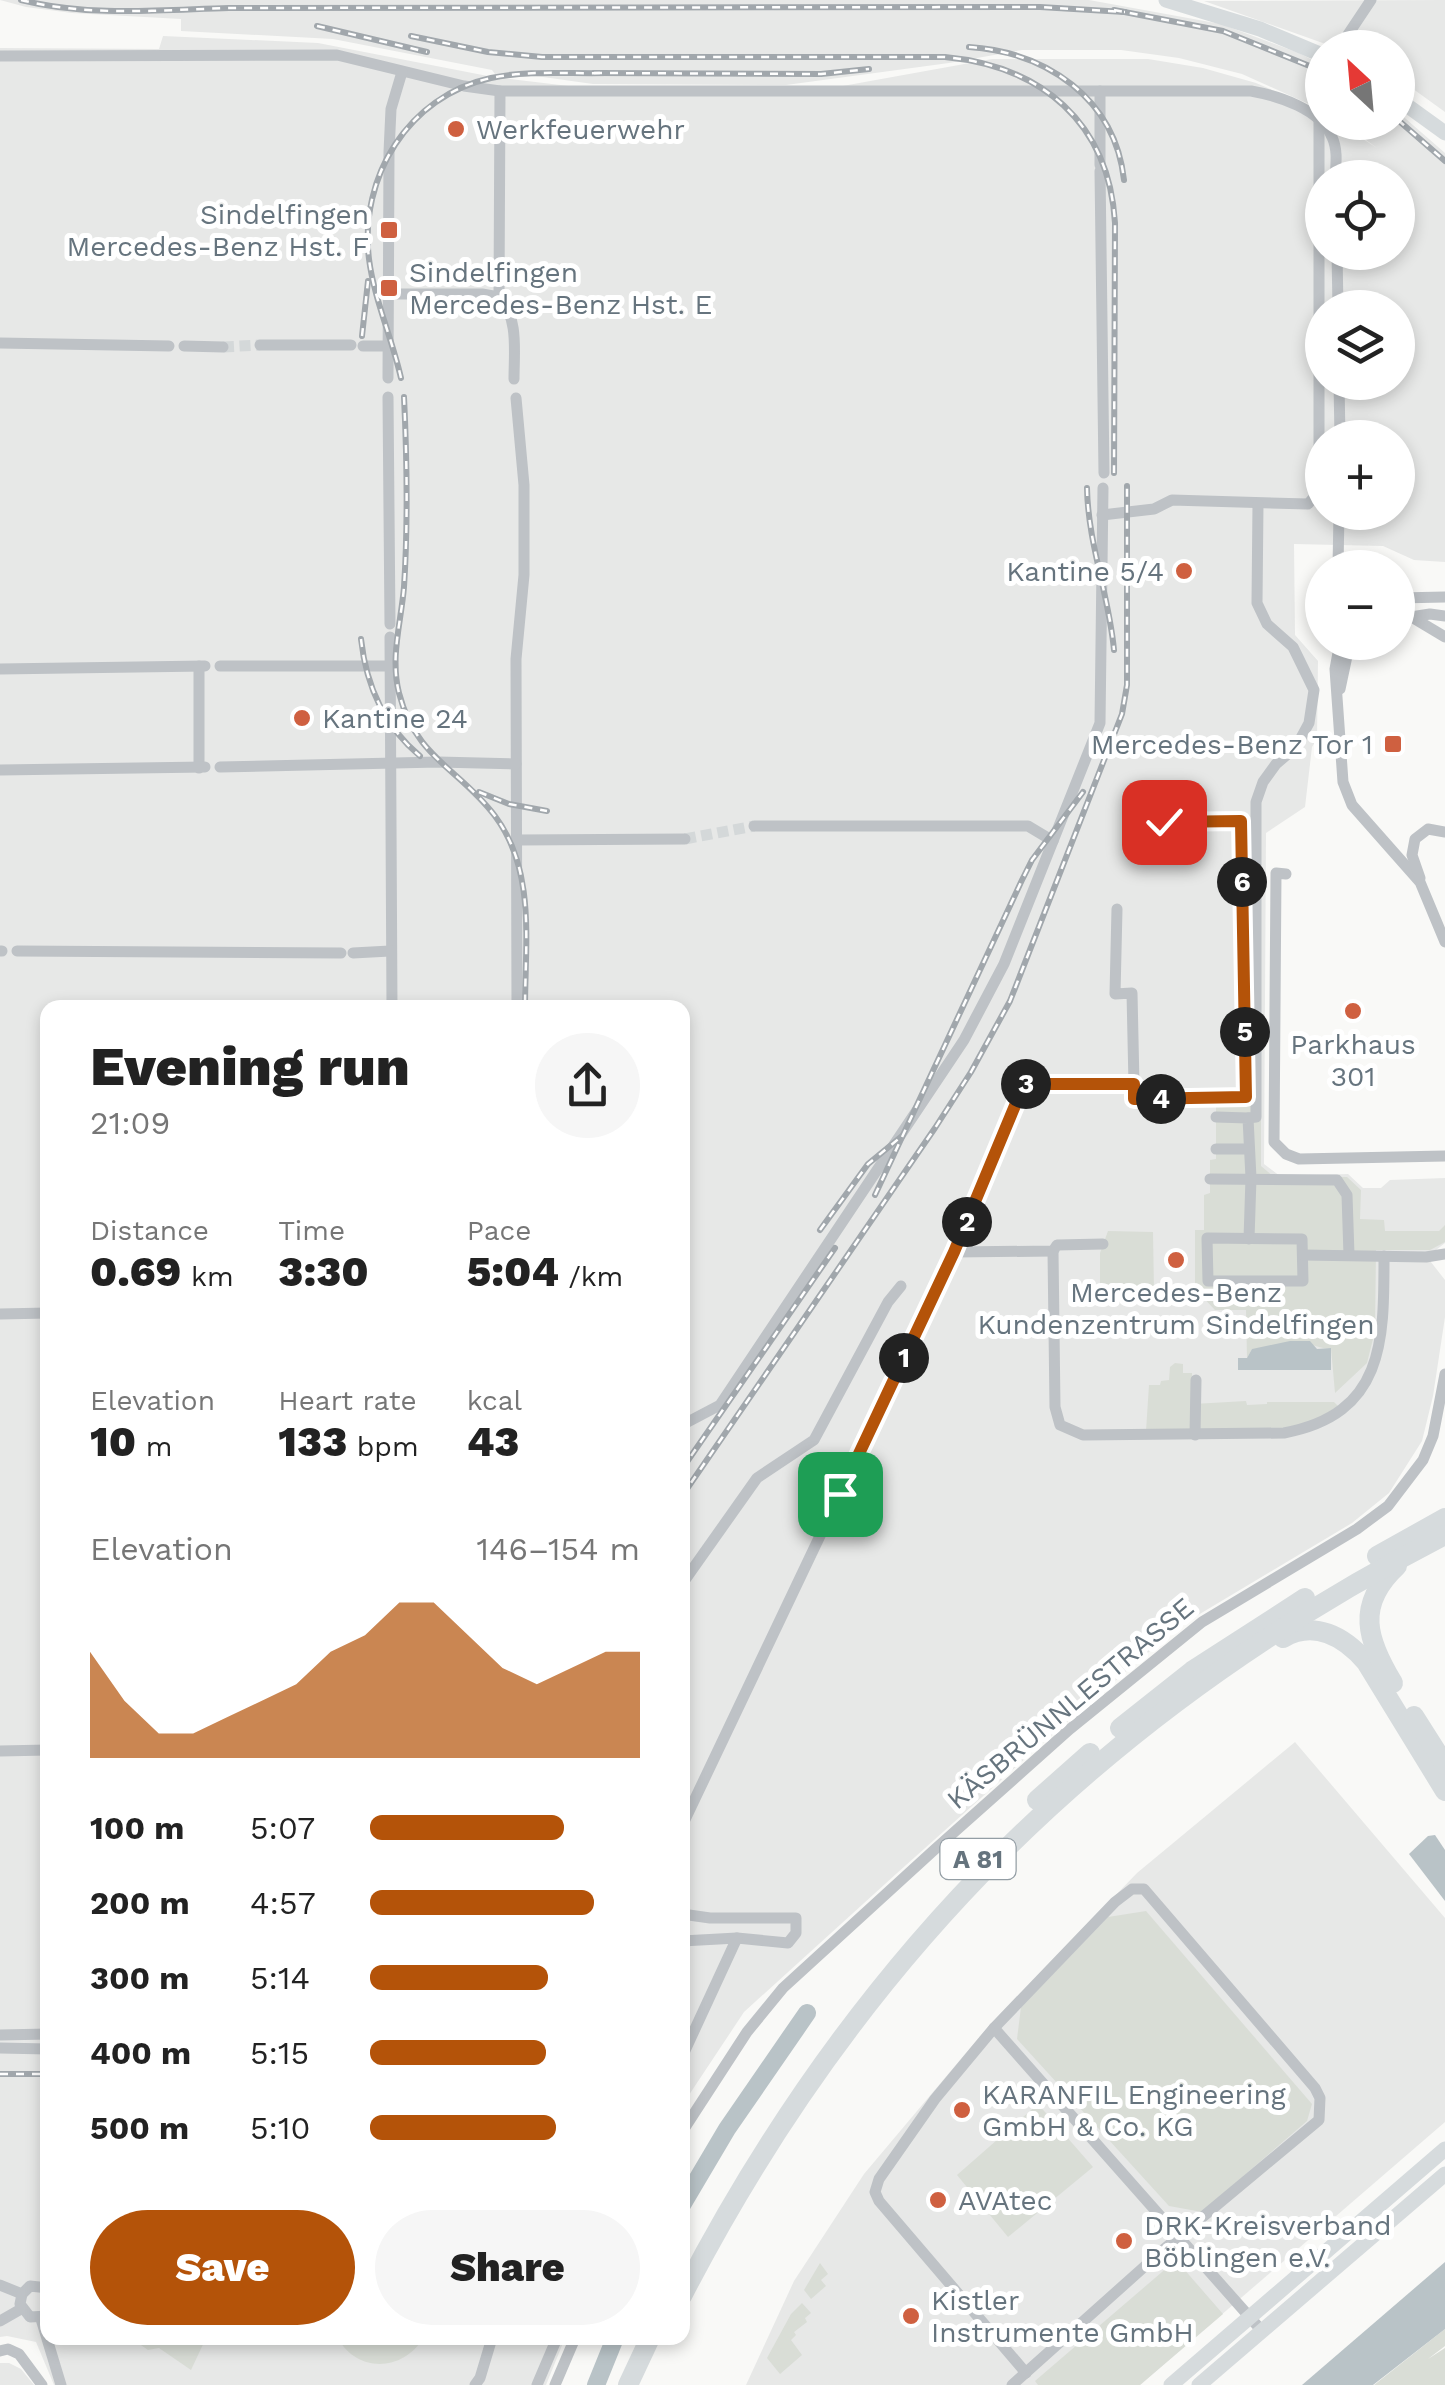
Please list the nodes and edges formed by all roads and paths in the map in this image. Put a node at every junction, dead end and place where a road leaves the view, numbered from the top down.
1 (1166, 0) edge
2 (1371, 0) edge
3 (1351, 30) edge
4 (1305, 48) edge
5 (0, 56) edge
6 (402, 72) junction
7 (500, 91) junction
8 (1100, 91) junction
9 (1415, 111) edge
10 (1305, 112) edge
11 (1445, 133) edge
12 (1319, 140) edge
13 (389, 294) junction
14 (499, 297) junction
15 (0, 343) edge
16 (260, 345) tunnel mouth
17 (169, 346) dead end
18 (184, 346) dead end
19 (223, 346) tunnel mouth
20 (389, 346) junction
21 (388, 378) dead end
22 (514, 379) dead end
23 (388, 398) dead end
24 (516, 398) dead end
25 (1104, 473) dead end
26 (1103, 488) dead end
27 (1258, 504) junction
28 (1102, 514) junction
29 (1445, 597) edge
30 (1415, 598) edge
31 (1445, 616) edge
32 (1415, 617) edge
33 (1415, 622) edge
34 (1445, 637) edge
35 (1337, 660) edge
36 (1346, 660) edge
37 (220, 666) dead end
38 (389, 666) junction
39 (0, 669) edge
40 (1337, 702) junction
41 (516, 764) junction
42 (389, 765) junction
43 (220, 768) dead end
44 (0, 770) edge
45 (1164, 822) dead end
46 (754, 826) tunnel mouth
47 (1445, 832) edge
48 (686, 839) tunnel mouth
49 (518, 840) junction
50 (1054, 841) junction
51 (1286, 874) dead end
52 (1420, 882) junction
53 (1116, 909) dead end
54 (1445, 942) edge
55 (17, 951) dead end
56 (390, 951) junction
57 (392, 1000) edge
58 (517, 1000) edge
59 (1134, 1084) junction
60 (1216, 1118) dead end
61 (1248, 1118) junction
62 (1216, 1149) dead end
63 (1249, 1149) junction
64 (1445, 1156) edge
65 (1210, 1178) dead end
66 (1251, 1178) junction
67 (1248, 1239) junction
68 (1104, 1244) dead end
69 (1052, 1251) junction
70 (954, 1252) junction
71 (1445, 1254) edge
72 (1303, 1255) junction
73 (1350, 1255) junction
74 (1384, 1256) junction
75 (901, 1286) dead end
76 (40, 1313) edge
77 (0, 1314) edge
78 (1445, 1374) edge
79 (1196, 1380) dead end
80 (690, 1421) edge
81 (1196, 1435) junction
82 (1445, 1505) edge
83 (1445, 1518) edge
84 (1445, 1536) edge
85 (1418, 1549) junction
86 (1382, 1553) junction
87 (690, 1572) edge
88 (1182, 1697) junction
89 (40, 1750) edge
90 (0, 1751) edge
91 (1445, 1765) edge
92 (1445, 1791) edge
93 (690, 1809) edge
94 (690, 1915) edge
95 (738, 1938) junction
96 (690, 1941) edge
97 (994, 2028) junction
98 (0, 2034) edge
99 (40, 2034) edge
100 (690, 2040) edge
101 (0, 2048) edge
102 (40, 2048) edge
103 (690, 2120) edge
104 (1445, 2149) edge
105 (1445, 2174) edge
106 (1178, 2238) junction
107 (690, 2256) edge
108 (690, 2282) edge
109 (0, 2284) edge
110 (40, 2285) edge
111 (1286, 2286) junction
112 (22, 2294) junction
113 (1299, 2300) junction
114 (22, 2309) junction
115 (40, 2317) edge
116 (1250, 2318) junction
117 (0, 2321) edge
118 (1262, 2331) junction
119 (51, 2345) edge
120 (490, 2345) edge
121 (554, 2345) edge
122 (572, 2345) edge
123 (647, 2345) edge
124 (659, 2345) edge
125 (0, 2351) edge
126 (1204, 2356) junction
127 (1216, 2370) junction
128 (1026, 2373) junction
129 (42, 2385) edge
130 (61, 2385) edge
131 (475, 2385) edge
132 (537, 2385) edge
133 (555, 2385) edge
134 (628, 2385) edge
135 (642, 2385) edge
136 (1012, 2385) edge
137 (1171, 2385) edge
138 (1199, 2385) edge

1 - 4 main road
2 - 3 street
5 - 6 street
6 - 7 street
6 - 13 street
7 - 8 street
7 - 14 street
8 - 10 street
8 - 25 street
9 - 11 main road
12 - 27 street
13 - 14 street
13 - 20 street
14 - 22 street
15 - 17 street
16 - 20 street
18 - 19 street
20 - 21 street
23 - 38 street
24 - 41 street
26 - 28 street
27 - 28 street
27 - 61 street
28 - 50 street
29 - 30 street
31 - 32 street
33 - 34 street
35 - 40 street
36 - 40 street
37 - 38 street
38 - 42 street
39 - 44 street
40 - 52 street
41 - 42 street
41 - 49 street
42 - 43 street
42 - 56 street
45 - 59 street
46 - 50 street
47 - 52 street
48 - 49 street
49 - 58 street
50 - 80 street
51 - 64 street
52 - 54 street
53 - 59 street
55 - 56 street
56 - 57 street
59 - 70 street
60 - 61 street
61 - 63 street
62 - 63 street
63 - 66 street
65 - 66 street
66 - 67 street
66 - 73 street
67 - 72 street
67 - 72 street
68 - 69 street
69 - 70 street
69 - 81 street
70 - 93 street
71 - 74 street
72 - 73 street
73 - 74 street
74 - 81 street
75 - 87 street
76 - 77 street
78 - 103 street, KÄSBRÜNNLESTRASSE
79 - 81 street
82 - 86 highway
83 - 86 highway, A 81
84 - 85 highway, A 81
85 - 88 highway, A 81
85 - 91 highway
86 - 107 highway, A 81
88 - 92 highway
88 - 108 highway, A 81
89 - 90 street
94 - 95 street
95 - 96 street
95 - 100 street
97 - 106 street
97 - 106 street
97 - 128 street
98 - 99 street
101 - 102 street
104 - 111 main road
105 - 113 main road
106 - 116 street
106 - 128 street
109 - 112 street
110 - 112 street
111 - 113 main road
111 - 116 main road
112 - 114 street
113 - 118 main road
114 - 115 street
114 - 117 street
116 - 118 street
116 - 126 main road
118 - 127 main road
119 - 130 street
120 - 131 street
121 - 132 street
122 - 133 street
123 - 134 highway
124 - 135 highway
125 - 129 street
126 - 127 main road
126 - 137 main road
127 - 138 main road
128 - 136 street

